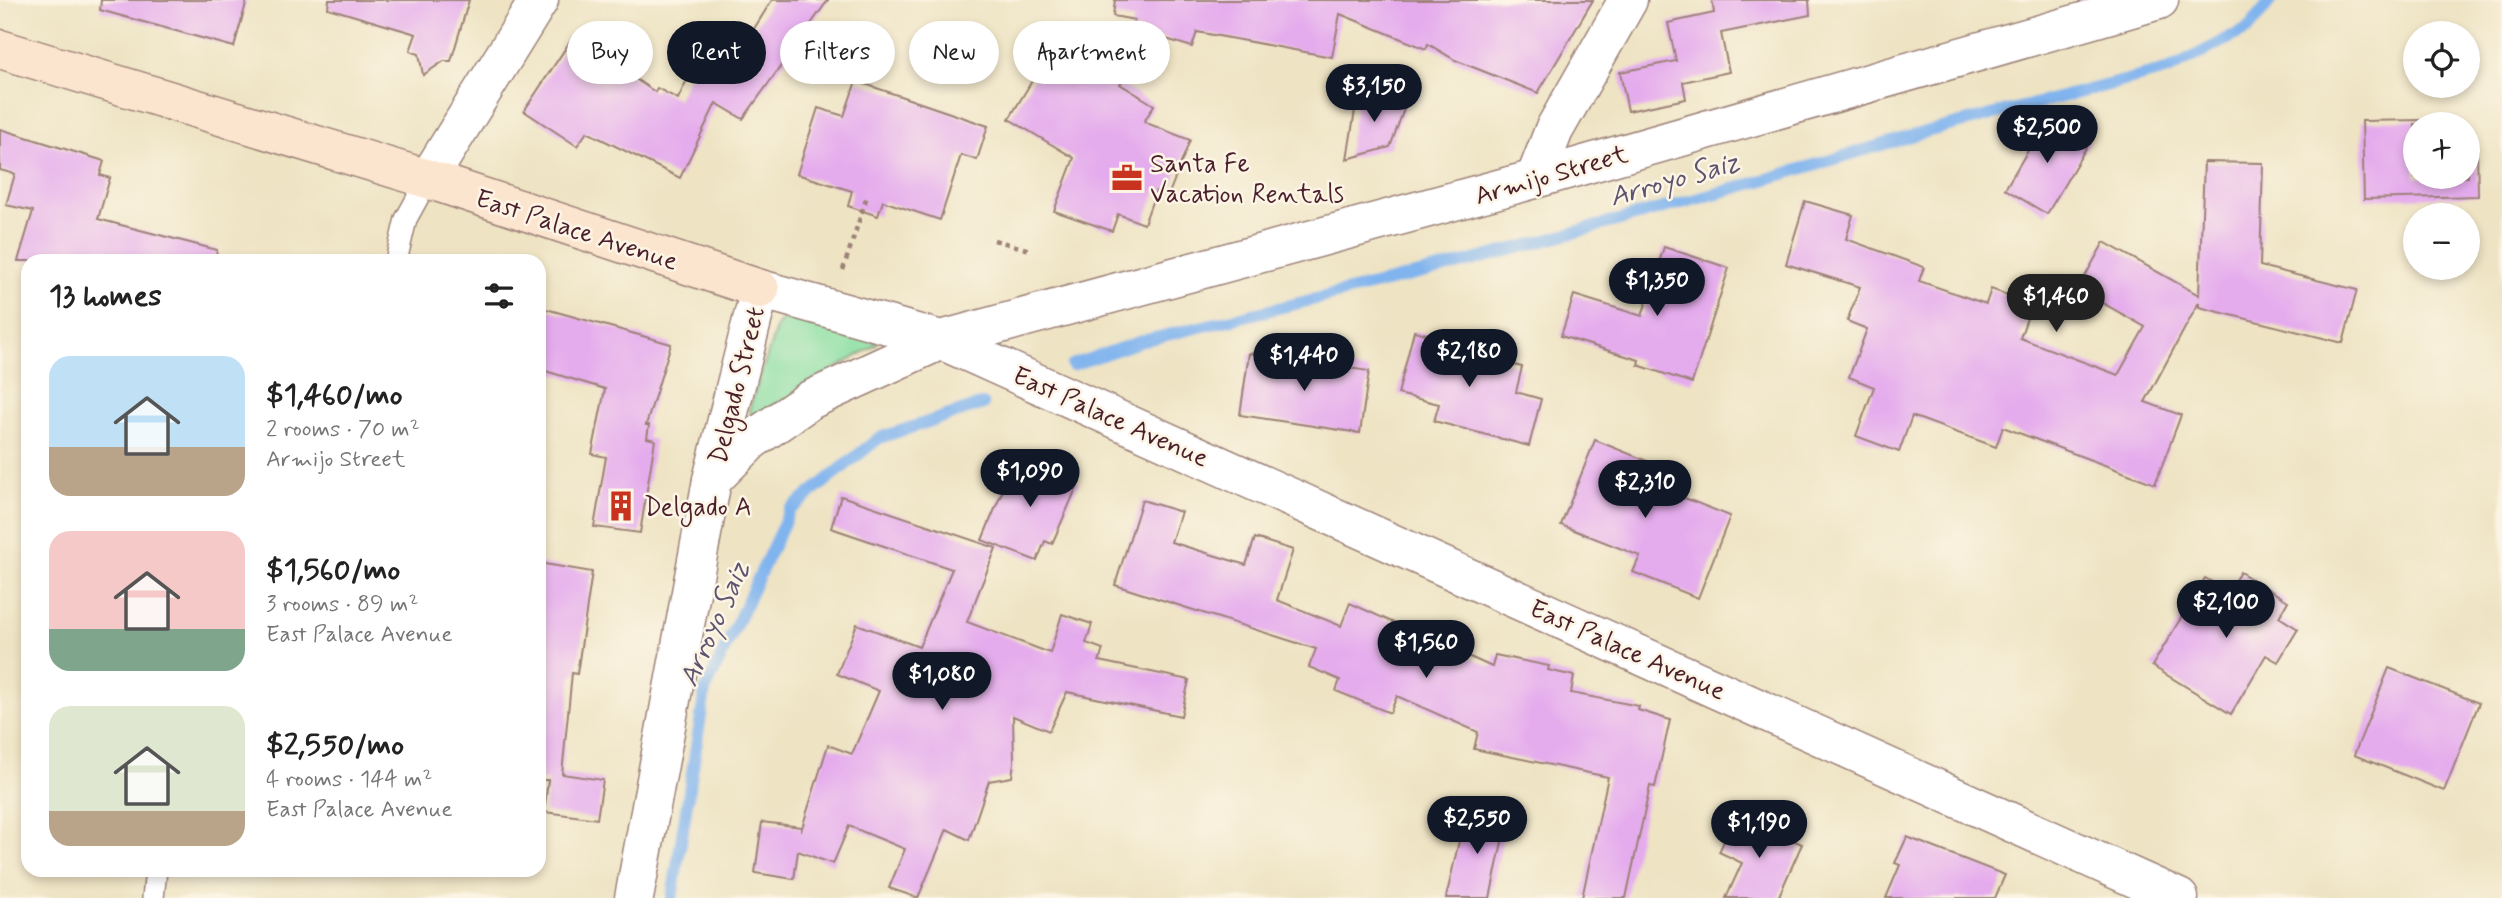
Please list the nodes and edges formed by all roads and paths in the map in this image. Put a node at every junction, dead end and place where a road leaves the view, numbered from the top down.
1 (539, 0) edge
2 (1628, 0) edge
3 (2159, 0) edge
4 (0, 49) edge
5 (428, 179) junction
6 (1535, 179) junction
7 (867, 196) dead end
8 (994, 240) dead end
9 (1030, 250) dead end
10 (398, 254) edge
11 (843, 270) dead end
12 (760, 289) junction
13 (942, 340) junction
14 (712, 480) junction
15 (155, 877) edge
16 (153, 898) edge
17 (634, 898) edge
18 (2179, 898) edge

1 - 5 street
2 - 6 street
3 - 6 street, Armijo Street
4 - 5 street, East Palace Avenue
5 - 10 lane
5 - 12 street, East Palace Avenue
6 - 13 street, Armijo Street
7 - 11 path
8 - 9 path
12 - 13 street, East Palace Avenue
12 - 14 street, Delgado Street
13 - 14 street, Delgado Street
13 - 18 street, East Palace Avenue
14 - 17 street, Delgado Street
15 - 16 lane

